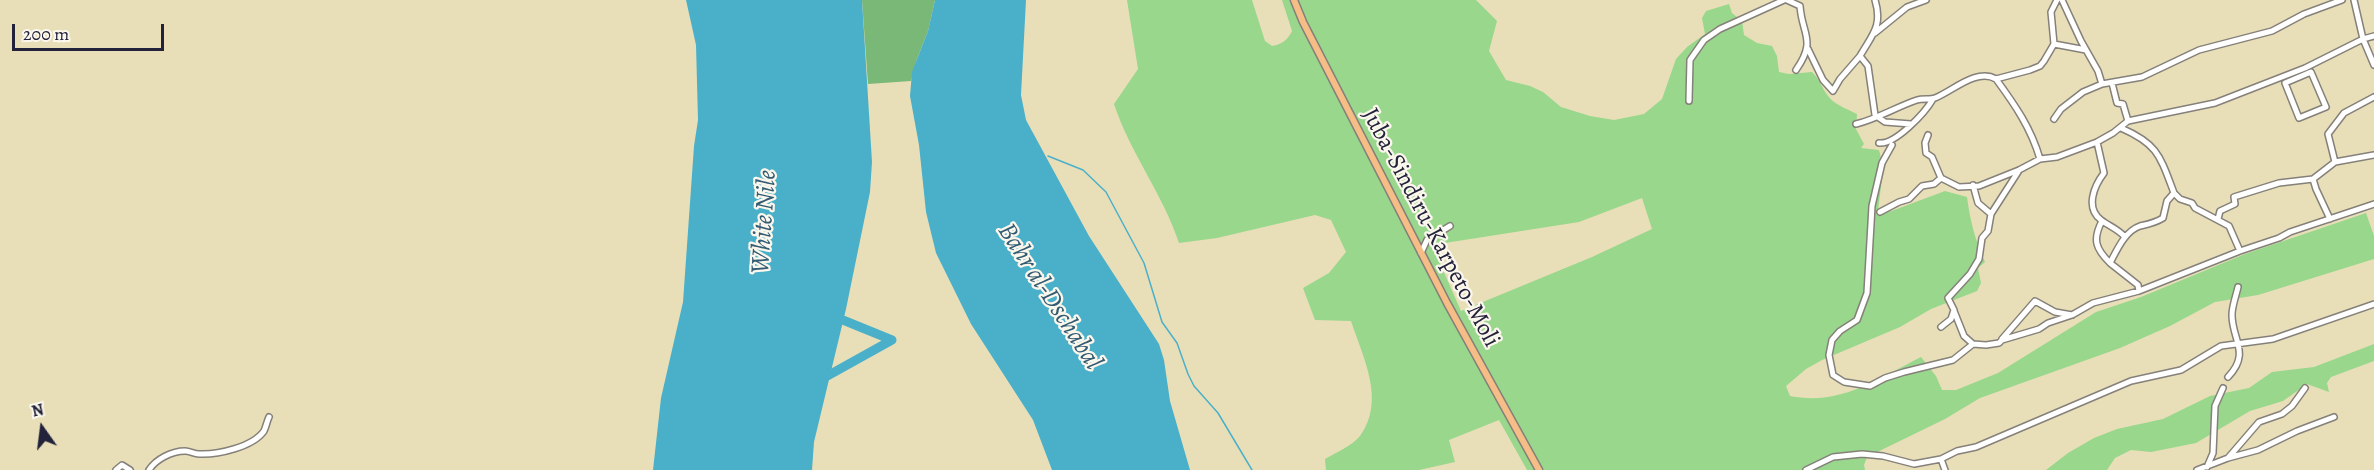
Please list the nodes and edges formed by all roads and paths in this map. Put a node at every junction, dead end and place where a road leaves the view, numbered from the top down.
1 (1294, 0) edge
2 (1786, 0) edge
3 (1875, 0) edge
4 (1905, 0) edge
5 (1926, 0) edge
6 (2057, 0) edge
7 (2062, 0) edge
8 (2342, 0) edge
9 (2354, 0) edge
10 (1907, 7) junction
11 (1875, 33) junction
12 (2374, 36) edge
13 (2363, 39) junction
14 (2054, 44) junction
15 (1808, 49) junction
16 (2086, 50) junction
17 (1860, 56) junction
18 (2374, 65) edge
19 (1796, 70) dead end
20 (1996, 80) junction
21 (2112, 83) junction
22 (2285, 83) joint
23 (2102, 84) junction
24 (1833, 91) junction
25 (2374, 97) edge
26 (1835, 99) dead end
27 (1933, 99) junction
28 (1689, 102) dead end
29 (1875, 116) junction
30 (2054, 119) dead end
31 (2128, 121) junction
32 (1856, 124) dead end
33 (1911, 124) junction
34 (2121, 128) junction
35 (1928, 135) dead end
36 (2097, 142) junction
37 (1879, 143) dead end
38 (1892, 146) dead end
39 (2374, 155) edge
40 (2040, 159) junction
41 (2335, 162) junction
42 (2019, 170) junction
43 (1941, 178) junction
44 (2313, 179) junction
45 (1973, 185) junction
46 (2174, 193) junction
47 (2374, 204) edge
48 (1880, 212) dead end
49 (1991, 214) junction
50 (2218, 219) junction
51 (2330, 219) junction
52 (2102, 221) junction
53 (1450, 226) dead end
54 (2125, 237) junction
55 (2240, 251) junction
56 (1421, 253) junction
57 (2110, 263) junction
58 (2238, 287) dead end
59 (2139, 291) junction
60 (2374, 304) edge
61 (1954, 310) junction
62 (2072, 315) junction
63 (1941, 327) dead end
64 (2002, 340) junction
65 (1973, 344) junction
66 (2241, 344) junction
67 (2228, 377) dead end
68 (2223, 388) dead end
69 (2305, 388) dead end
70 (269, 417) dead end
71 (2334, 417) dead end
72 (2228, 458) junction
73 (1941, 459) junction
74 (2207, 467) junction
75 (116, 470) edge
76 (130, 470) edge
77 (149, 470) edge
78 (1539, 470) edge
79 (1806, 470) edge
80 (1945, 470) edge
81 (2197, 470) edge

1 - 56 main road, Juba-Sindiru-Karpeto-Moli
2 - 15 street
2 - 28 street
3 - 11 street
4 - 10 street
5 - 10 street
6 - 14 street
7 - 16 street
8 - 21 street
9 - 13 street
10 - 11 street
11 - 17 street
12 - 13 street
13 - 18 street
13 - 31 street
14 - 16 street
14 - 20 street
15 - 19 street
15 - 24 street
16 - 23 street
17 - 24 street
17 - 29 street
20 - 27 street
20 - 40 street
21 - 23 street
21 - 31 street
22 - 22 street
23 - 30 street
24 - 26 street
25 - 41 street
27 - 29 street
27 - 33 street
29 - 32 street
29 - 33 street
31 - 34 street
33 - 37 street
34 - 36 street
34 - 46 street
35 - 43 street
36 - 40 street
36 - 52 street
38 - 65 street
39 - 41 street
40 - 42 street
41 - 44 street
42 - 45 street
42 - 49 street
43 - 45 street
43 - 48 street
44 - 50 street
44 - 51 street
45 - 49 street
46 - 50 street
46 - 54 street
47 - 51 street
49 - 61 street
50 - 55 street
51 - 55 street
52 - 54 street
52 - 57 street
53 - 56 street
54 - 57 street
55 - 59 street
56 - 78 main road, Juba-Sindiru-Karpeto-Moli
57 - 59 street
58 - 66 street
59 - 62 street
60 - 66 street
61 - 63 street
61 - 65 street
62 - 64 street
62 - 64 street
64 - 65 street
66 - 67 street
66 - 73 street
68 - 74 street
69 - 72 street
70 - 77 street
71 - 72 street
72 - 74 street
73 - 79 street
73 - 80 street
74 - 81 street
75 - 76 street

